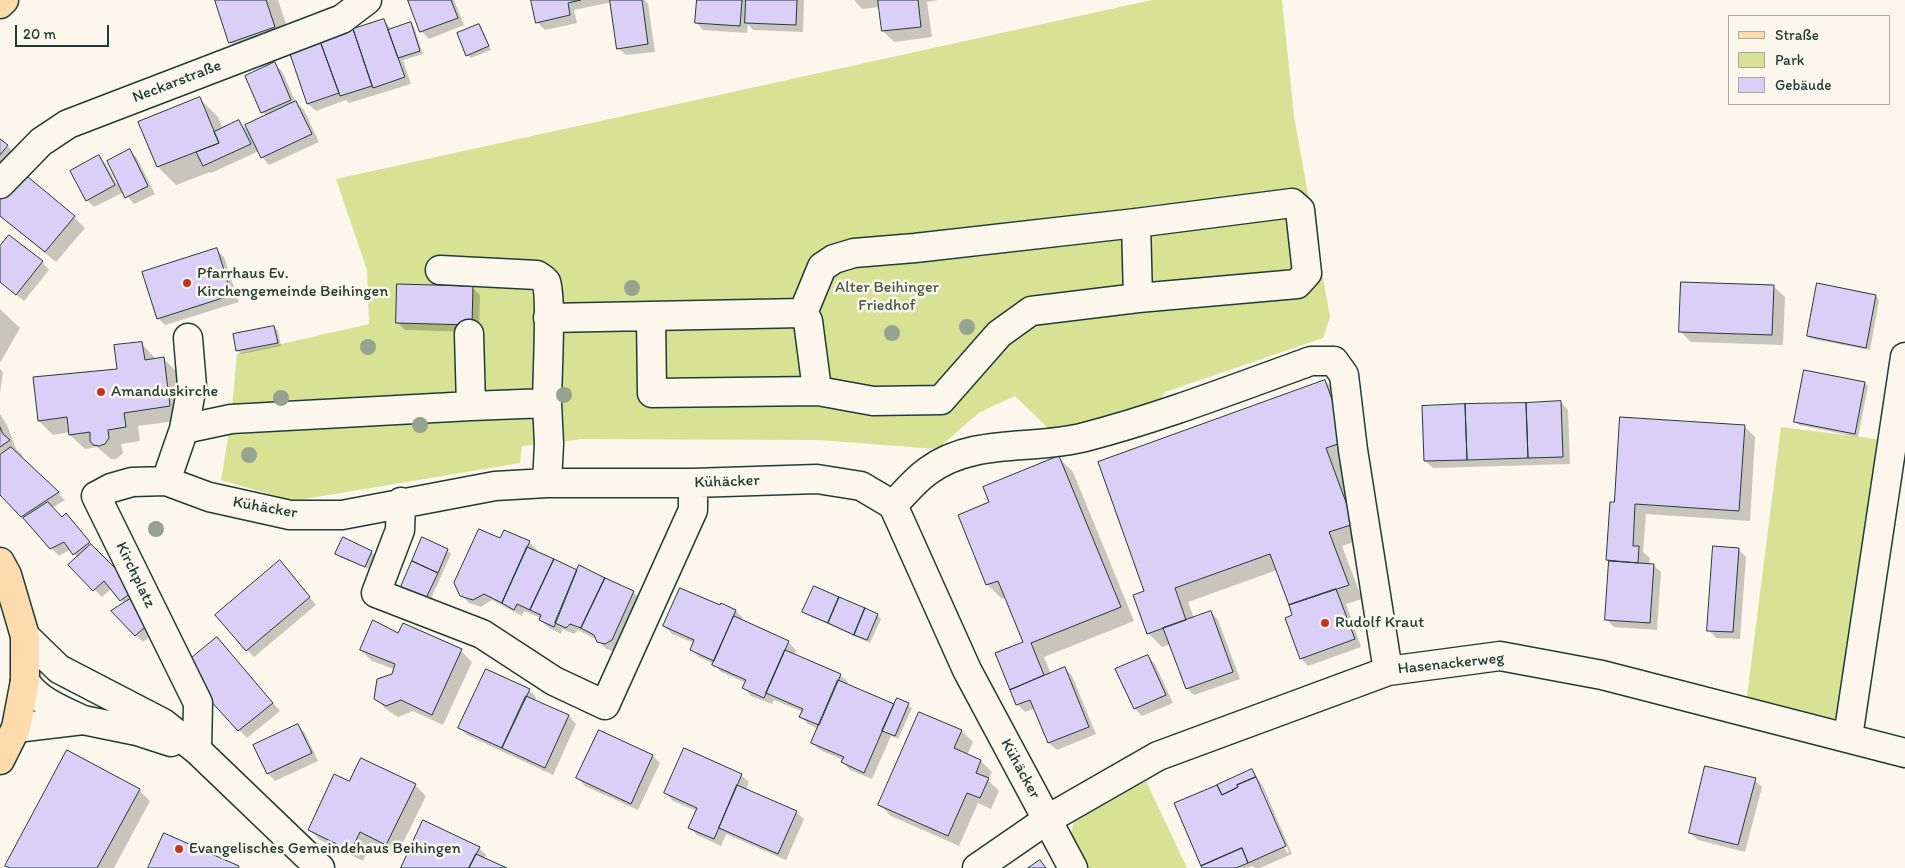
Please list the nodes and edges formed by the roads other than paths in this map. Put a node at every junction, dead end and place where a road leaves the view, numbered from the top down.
1 (4, 0) edge
2 (367, 0) edge
3 (0, 4) edge
4 (0, 184) edge
5 (1136, 223) junction
6 (440, 270) dead end
7 (1138, 298) junction
8 (803, 313) junction
9 (651, 316) junction
10 (548, 318) junction
11 (469, 334) dead end
12 (188, 338) dead end
13 (1905, 357) edge
14 (818, 391) junction
15 (547, 403) junction
16 (471, 406) junction
17 (184, 429) junction
18 (166, 480) junction
19 (546, 483) junction
20 (692, 484) junction
21 (209, 497) joint
22 (401, 502) junction
23 (893, 505) junction
24 (0, 562) edge
25 (25, 636) junction
26 (1388, 670) junction
27 (78, 679) junction
28 (26, 688) junction
29 (83, 720) junction
30 (16, 728) junction
31 (1848, 737) junction
32 (197, 750) junction
33 (1905, 753) edge
34 (0, 760) edge
35 (1048, 819) junction
36 (320, 868) edge
37 (977, 868) edge
38 (1073, 868) edge

1 - 3 main road
2 - 4 street, Neckarstraße
5 - 7 street
5 - 7 street
5 - 8 street
6 - 10 street
7 - 14 street
8 - 9 street
8 - 14 street
9 - 10 street
9 - 14 street
10 - 15 street
11 - 16 street
12 - 17 street
13 - 31 street
15 - 16 street
15 - 19 street
16 - 17 street
17 - 18 street
18 - 21 street, Kirchplatz
18 - 32 street, Kirchplatz
19 - 20 street, Kühäcker
19 - 22 street, Kühäcker
20 - 22 street
20 - 23 street, Kühäcker
21 - 22 street, Kühäcker
23 - 26 street
23 - 35 street, Kühäcker
24 - 25 main road
25 - 27 street
25 - 28 main road
26 - 31 street, Hasenackerweg
26 - 35 street, Hasenackerweg
27 - 28 street
27 - 32 street
28 - 29 street
28 - 30 main road
29 - 30 street
29 - 32 street
30 - 34 main road
31 - 33 street, Hasenackerweg
32 - 36 street
35 - 37 street, Hasenackerweg
35 - 38 street

